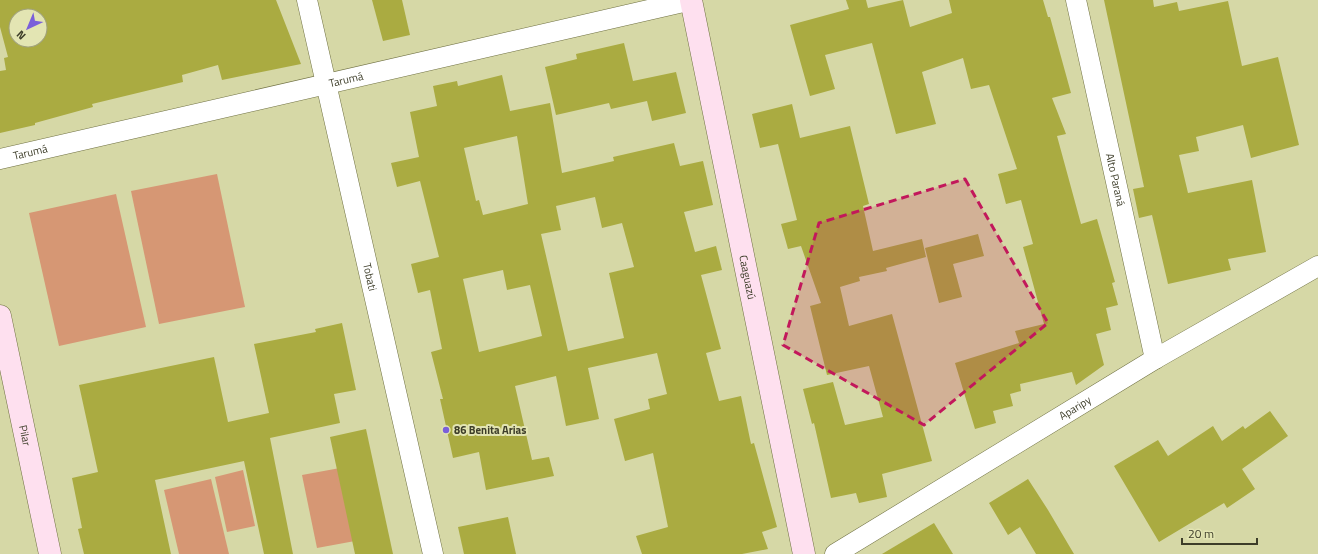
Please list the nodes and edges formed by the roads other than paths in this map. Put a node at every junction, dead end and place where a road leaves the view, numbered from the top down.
1 (307, 0) edge
2 (692, 0) edge
3 (1076, 0) edge
4 (325, 84) junction
5 (0, 159) edge
6 (1318, 266) edge
7 (0, 316) edge
8 (1155, 359) junction
9 (50, 554) edge
10 (433, 554) edge
11 (804, 554) edge
12 (835, 554) edge

1 - 4 street, Tobati
2 - 4 street, Tarumá
2 - 11 street, Caaguazú
3 - 8 street, Alto Paraná
4 - 5 street, Tarumá
4 - 10 street, Tobati
6 - 8 street, Aparipy
7 - 9 street, Pilar
8 - 12 street, Aparipy

